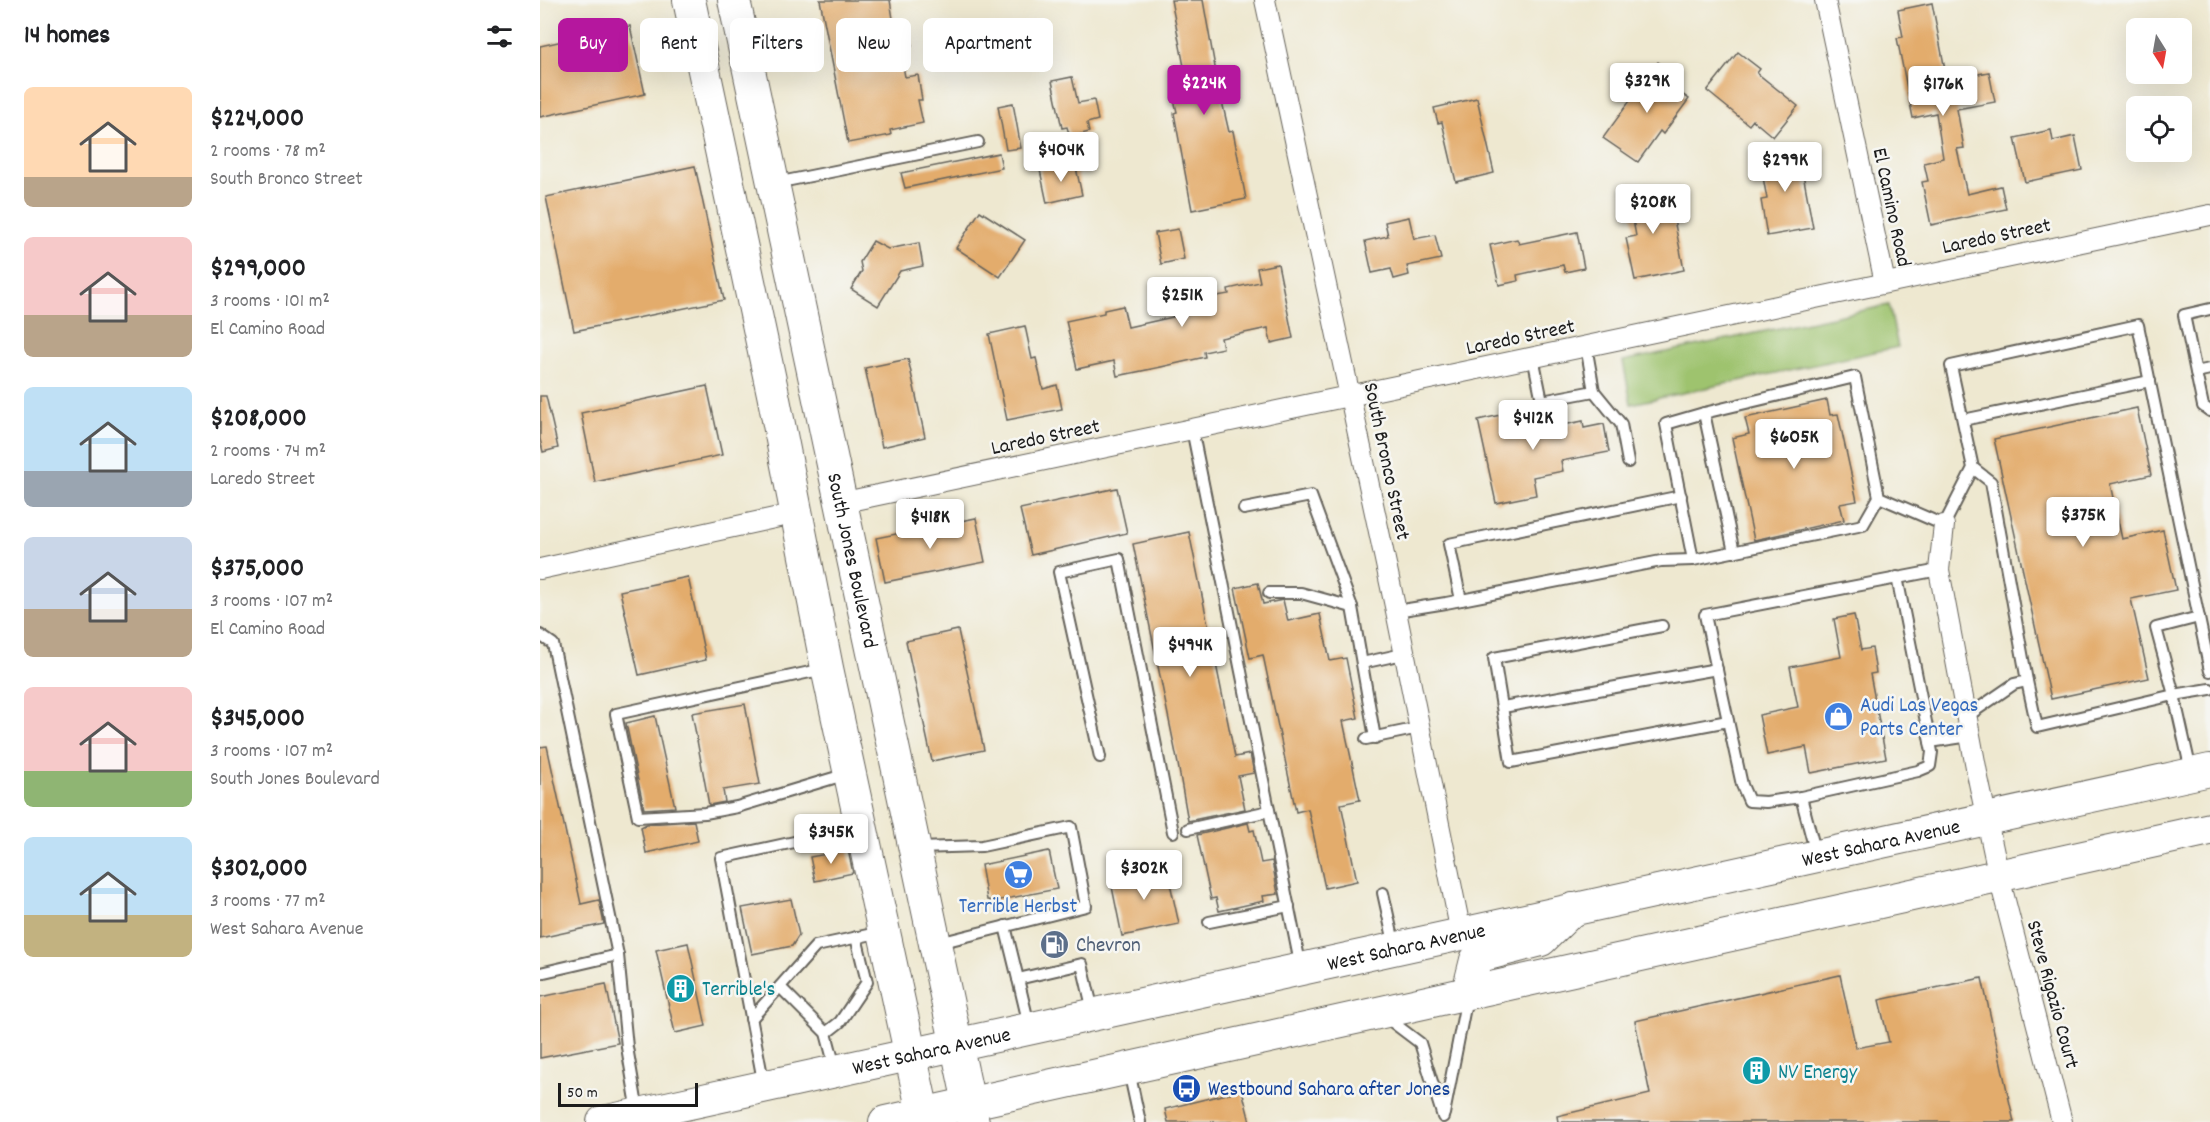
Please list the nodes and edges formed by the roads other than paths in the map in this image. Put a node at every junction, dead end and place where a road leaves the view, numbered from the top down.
1 (689, 0) edge
2 (734, 0) edge
3 (1265, 0) edge
4 (1825, 0) edge
5 (978, 142) dead end
6 (773, 184) junction
7 (2210, 215) edge
8 (1885, 283) junction
9 (2210, 309) edge
10 (1586, 346) junction
11 (1533, 357) junction
12 (2210, 369) edge
13 (2196, 372) junction
14 (2150, 381) junction
15 (1594, 392) junction
16 (773, 394) junction
17 (1349, 396) junction
18 (2210, 411) edge
19 (1704, 413) junction
20 (1963, 420) junction
21 (1192, 429) junction
22 (1628, 462) dead end
23 (1973, 468) junction
24 (1680, 496) junction
25 (1879, 496) junction
26 (840, 503) junction
27 (1244, 509) dead end
28 (797, 513) junction
29 (1944, 525) junction
30 (1734, 552) junction
31 (1693, 560) junction
32 (540, 569) edge
33 (1939, 570) junction
34 (1897, 577) junction
35 (1269, 593) dead end
36 (1461, 600) junction
37 (1352, 607) junction
38 (1396, 611) junction
39 (2199, 617) junction
40 (1662, 626) dead end
41 (540, 635) edge
42 (1403, 654) junction
43 (1362, 663) junction
44 (827, 668) junction
45 (1717, 669) junction
46 (2210, 671) edge
47 (2026, 681) junction
48 (2210, 689) edge
49 (2174, 695) junction
50 (1503, 707) junction
51 (1966, 717) junction
52 (1728, 721) junction
53 (1419, 728) junction
54 (1970, 736) junction
55 (1930, 742) junction
56 (1100, 757) dead end
57 (2201, 772) edge
58 (850, 773) junction
59 (1801, 797) junction
60 (1269, 811) junction
61 (1986, 820) junction
62 (861, 827) junction
63 (1188, 828) dead end
64 (2210, 829) edge
65 (1173, 832) dead end
66 (915, 848) junction
67 (1817, 857) junction
68 (1999, 877) junction
69 (1383, 892) dead end
70 (1289, 906) junction
71 (1573, 909) junction
72 (1209, 922) dead end
73 (1005, 926) junction
74 (1461, 933) junction
75 (870, 934) junction
76 (936, 944) junction
77 (1396, 947) junction
78 (618, 955) junction
79 (1301, 968) junction
80 (540, 973) edge
81 (1018, 979) junction
82 (780, 987) junction
83 (1468, 992) junction
84 (1380, 1012) junction
85 (1094, 1014) junction
86 (751, 1019) junction
87 (1029, 1028) junction
88 (826, 1033) junction
89 (957, 1044) junction
90 (909, 1054) junction
91 (1128, 1068) junction
92 (836, 1070) junction
93 (764, 1086) junction
94 (971, 1113) edge
95 (638, 1114) junction
96 (924, 1118) edge
97 (603, 1122) edge
98 (885, 1122) edge
99 (1140, 1122) edge
100 (2062, 1122) edge

1 - 16 main road
2 - 6 main road, South Jones Boulevard
3 - 17 street, South Bronco Street
4 - 8 street, El Camino Road
5 - 6 lane
6 - 26 main road, South Jones Boulevard
7 - 8 street, Laredo Street
8 - 10 street, Laredo Street
9 - 13 lane
10 - 11 street, Laredo Street
10 - 15 lane
11 - 15 lane
11 - 17 street, Laredo Street
12 - 13 lane
13 - 18 lane
14 - 20 lane
14 - 20 lane
14 - 39 lane
15 - 22 lane
16 - 26 main road
16 - 28 main road
17 - 21 street, Laredo Street
17 - 38 street, South Bronco Street
19 - 24 lane
19 - 25 lane
19 - 30 lane
20 - 23 lane
21 - 26 street, Laredo Street
21 - 60 lane
23 - 29 lane
23 - 47 lane
24 - 31 lane
24 - 36 lane
25 - 29 lane
25 - 30 lane
26 - 66 main road, South Jones Boulevard
27 - 37 lane
28 - 32 street
28 - 44 main road
29 - 33 street
30 - 31 lane
31 - 36 lane
33 - 34 lane
33 - 51 street
34 - 45 lane
34 - 55 lane
35 - 37 lane
36 - 38 lane
37 - 43 lane
38 - 42 street, South Bronco Street
39 - 46 lane
39 - 49 lane
40 - 50 lane
41 - 78 lane
42 - 43 lane
42 - 53 street, South Bronco Street
43 - 53 lane
44 - 58 main road
44 - 58 lane
45 - 50 lane
45 - 52 lane
47 - 49 lane
47 - 51 lane
48 - 49 lane
49 - 57 lane
50 - 52 lane
51 - 54 street
52 - 59 lane
53 - 74 street, South Bronco Street
54 - 55 lane
54 - 61 street
55 - 59 lane
56 - 65 lane
57 - 61 main road, West Sahara Avenue
58 - 62 main road
59 - 67 lane
60 - 63 lane
60 - 70 lane
61 - 67 main road, West Sahara Avenue
61 - 68 street
62 - 75 main road
62 - 86 lane
64 - 68 main road
66 - 73 lane
66 - 76 main road, South Jones Boulevard
67 - 71 main road, West Sahara Avenue
68 - 83 main road
68 - 100 street, Steve Rigazio Court
69 - 77 lane
70 - 72 lane
70 - 79 lane
71 - 74 main road, West Sahara Avenue
71 - 83 main road
73 - 76 lane
73 - 81 lane
74 - 77 main road, West Sahara Avenue
75 - 82 lane
75 - 88 lane
75 - 90 main road
76 - 89 main road, South Jones Boulevard
77 - 79 main road, West Sahara Avenue
78 - 80 lane
78 - 95 lane
79 - 85 main road, West Sahara Avenue
81 - 85 lane
81 - 87 lane
82 - 86 lane
82 - 88 lane
83 - 84 main road
83 - 84 lane
84 - 91 main road
85 - 87 main road, West Sahara Avenue
86 - 93 lane
87 - 89 main road, West Sahara Avenue
88 - 92 lane
89 - 90 main road, West Sahara Avenue
89 - 94 main road, South Jones Boulevard
90 - 92 main road, West Sahara Avenue
90 - 96 main road
91 - 94 main road
91 - 99 lane
92 - 93 main road, West Sahara Avenue
93 - 95 main road, West Sahara Avenue
94 - 96 main road
95 - 97 main road, West Sahara Avenue
96 - 98 main road

